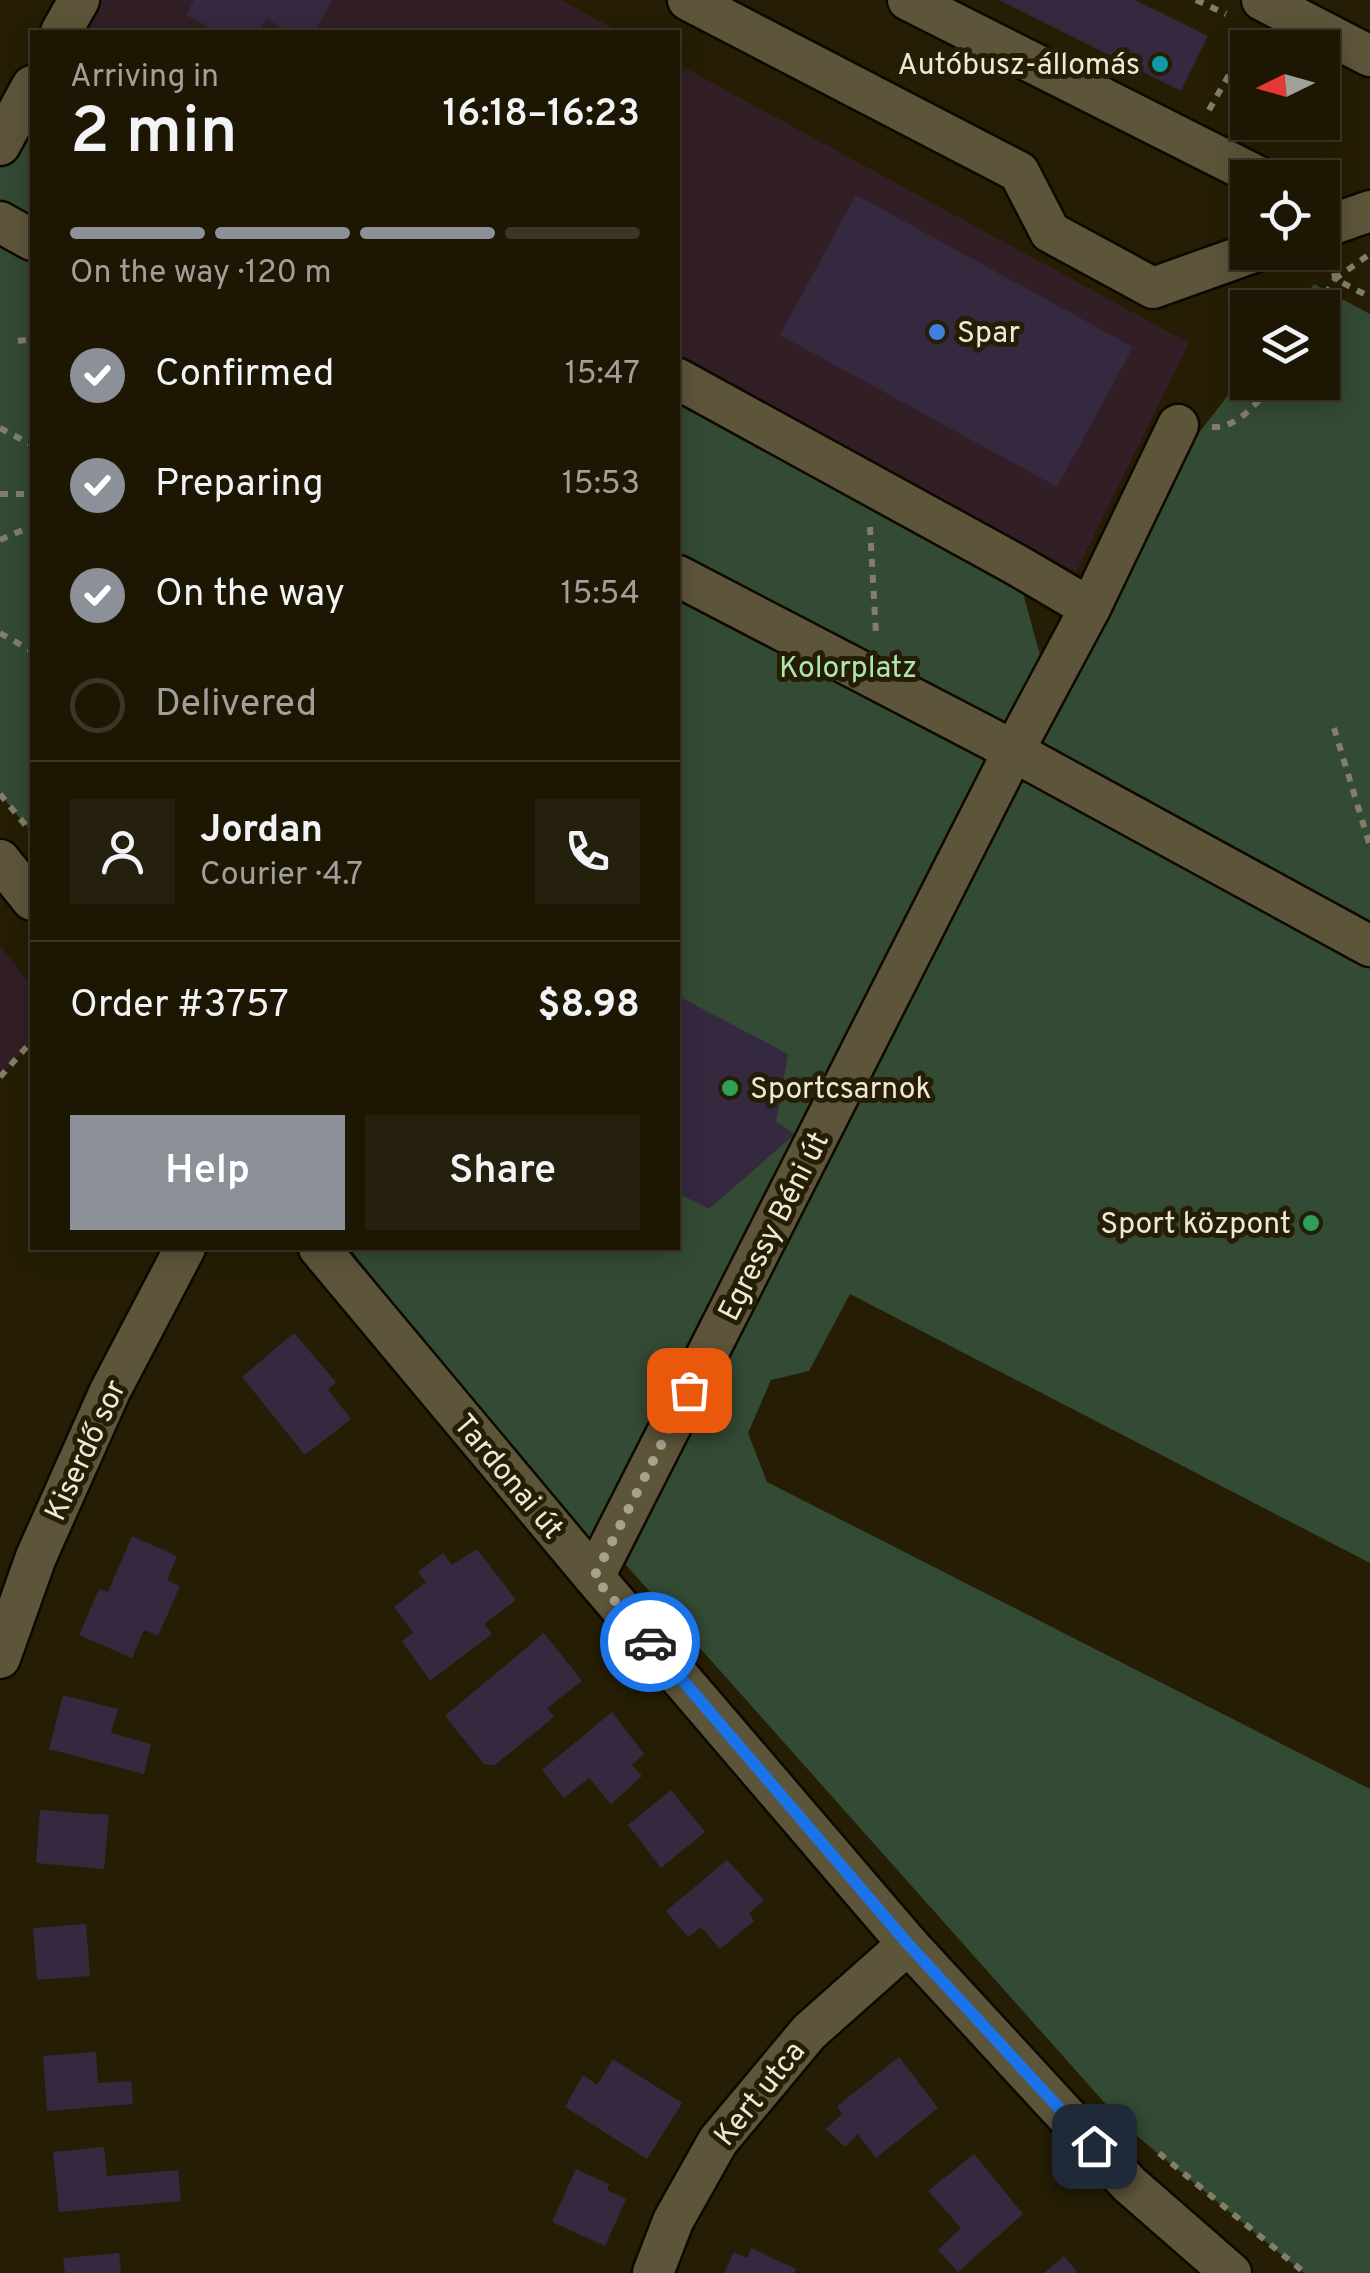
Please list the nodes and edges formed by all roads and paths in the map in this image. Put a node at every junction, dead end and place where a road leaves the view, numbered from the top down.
1 (79, 0) edge
2 (688, 0) edge
3 (908, 0) edge
4 (1259, 14) edge
5 (62, 30) edge
6 (1370, 56) edge
7 (30, 90) edge
8 (1206, 114) dead end
9 (0, 145) edge
10 (1230, 162) edge
11 (1370, 210) edge
12 (1340, 211) edge
13 (1340, 221) edge
14 (0, 222) edge
15 (30, 239) edge
16 (1370, 253) edge
17 (1230, 261) edge
18 (1370, 297) edge
19 (30, 340) edge
20 (18, 341) dead end
21 (680, 380) edge
22 (1261, 400) edge
23 (1178, 425) joint
24 (0, 428) edge
25 (30, 444) edge
26 (867, 483) junction
27 (0, 494) edge
28 (30, 494) edge
29 (30, 527) edge
30 (0, 540) edge
31 (680, 577) edge
32 (1095, 595) junction
33 (0, 633) edge
34 (30, 650) edge
35 (878, 681) junction
36 (1334, 728) dead end
37 (1013, 752) junction
38 (0, 794) edge
39 (30, 832) edge
40 (1370, 846) edge
41 (0, 860) edge
42 (30, 898) edge
43 (1370, 946) edge
44 (30, 1043) edge
45 (0, 1077) edge
46 (184, 1250) edge
47 (321, 1250) edge
48 (594, 1577) junction
49 (0, 1658) edge
50 (908, 1944) junction
51 (653, 2273) edge
52 (1231, 2273) edge

1 - 5 street
2 - 17 street
3 - 10 street
4 - 6 street
4 - 8 path
7 - 9 street
11 - 12 street
11 - 13 street
14 - 15 street
16 - 18 path
19 - 20 path
21 - 26 street
22 - 23 path
23 - 32 street, Egressy Béni út
24 - 25 path
26 - 32 street
26 - 35 path
27 - 28 path
29 - 30 path
31 - 35 street
32 - 37 street, Egressy Béni út
33 - 34 path
35 - 37 street
36 - 40 path
37 - 43 street
37 - 48 street, Egressy Béni út
38 - 39 path
41 - 42 street
44 - 45 path
46 - 49 street, Kiserdő sor
47 - 48 street, Tardonai út
48 - 50 street, Tardonai út
50 - 51 street, Kert utca
50 - 52 street, Tardonai út

